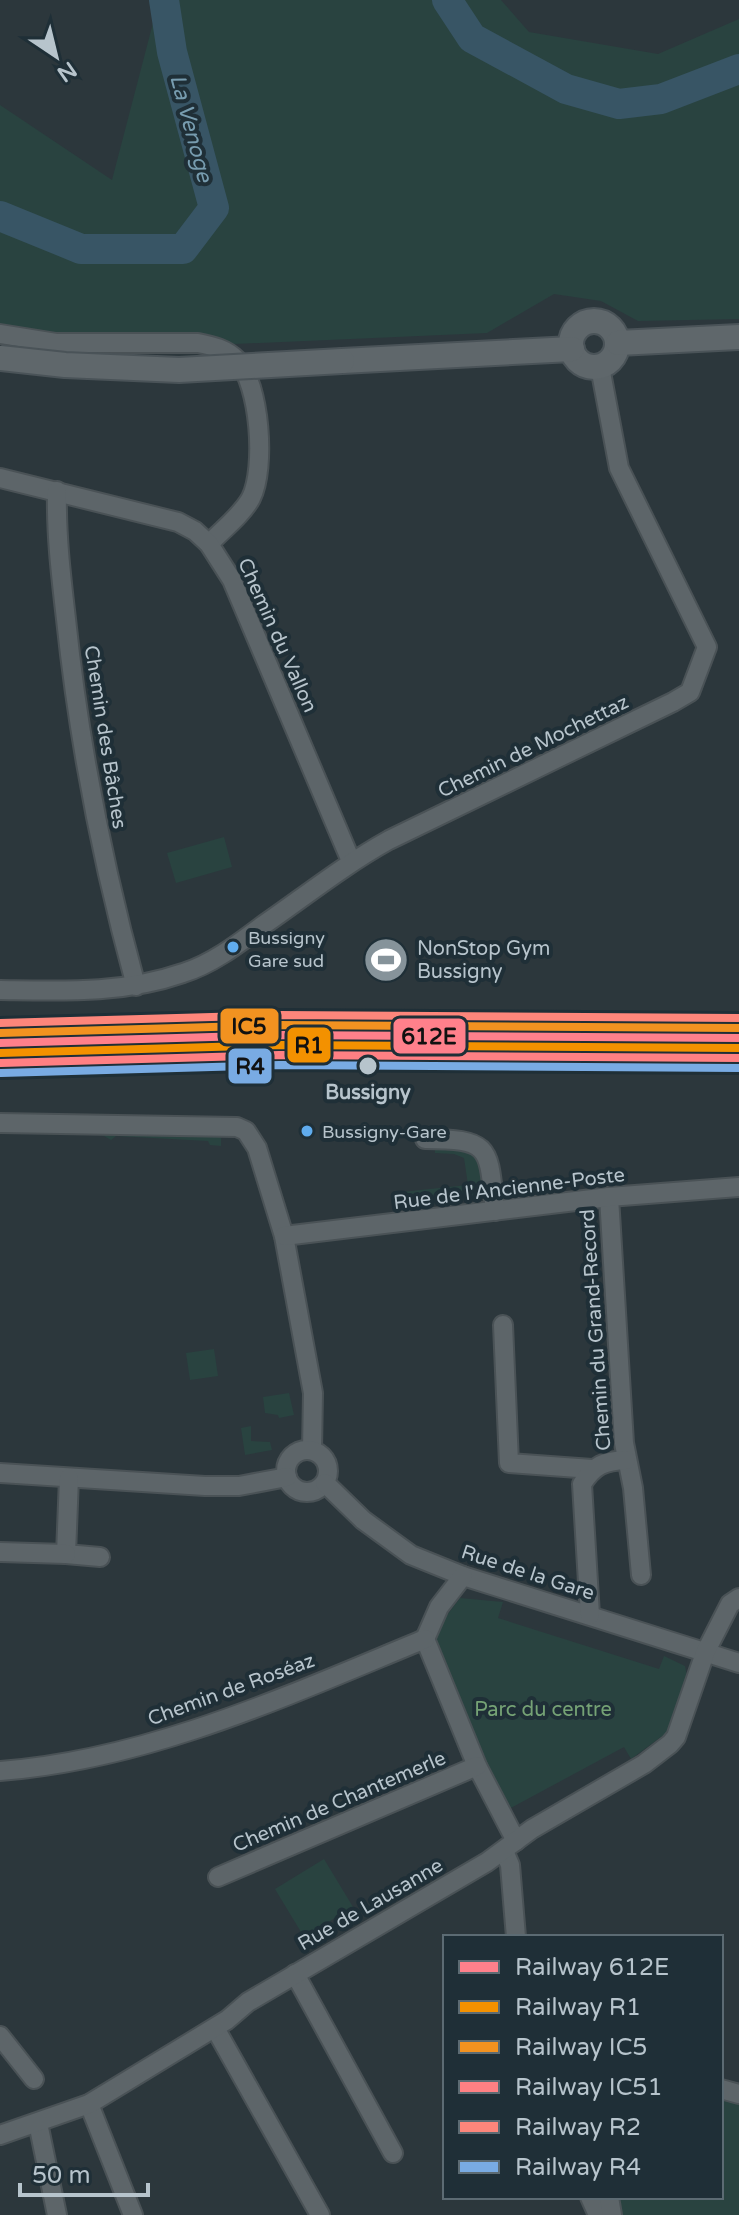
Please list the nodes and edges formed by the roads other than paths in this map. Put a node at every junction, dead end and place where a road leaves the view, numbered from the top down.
1 (0, 334) edge
2 (739, 337) edge
3 (618, 343) junction
4 (572, 349) junction
5 (0, 358) edge
6 (600, 367) junction
7 (0, 478) edge
8 (57, 491) junction
9 (209, 544) junction
10 (351, 861) junction
11 (136, 986) junction
12 (0, 990) edge
13 (0, 1123) edge
14 (425, 1139) dead end
15 (739, 1187) edge
16 (609, 1197) junction
17 (495, 1211) junction
18 (284, 1236) junction
19 (503, 1325) dead end
20 (312, 1450) junction
21 (626, 1460) junction
22 (592, 1469) junction
23 (0, 1473) edge
24 (287, 1477) junction
25 (69, 1478) junction
26 (325, 1483) junction
27 (0, 1552) edge
28 (66, 1554) junction
29 (100, 1557) dead end
30 (641, 1575) dead end
31 (463, 1576) junction
32 (734, 1601) edge
33 (590, 1615) junction
34 (425, 1639) junction
35 (705, 1653) junction
36 (739, 1663) edge
37 (477, 1766) junction
38 (0, 1771) edge
39 (510, 1846) junction
40 (218, 1877) dead end
41 (516, 1935) edge
42 (295, 1974) junction
43 (215, 2028) junction
44 (0, 2036) edge
45 (34, 2079) dead end
46 (89, 2104) junction
47 (38, 2123) junction
48 (0, 2135) edge
49 (393, 2153) dead end
50 (57, 2215) edge
51 (133, 2215) edge
52 (320, 2215) edge

1 - 9 street
2 - 3 main road
3 - 4 main road
3 - 6 main road
4 - 5 main road, bridge
4 - 6 main road
6 - 10 street, Chemin de Mochettaz
7 - 8 street, Chemin du Vallon
8 - 9 street, Chemin du Vallon
8 - 11 street, Chemin des Bâches
9 - 10 street, Chemin du Vallon
10 - 11 street, Chemin de Mochettaz
11 - 12 street, Chemin de Mochettaz
13 - 18 street
14 - 17 street
15 - 16 street, Rue de l'Ancienne-Poste
16 - 17 street, Rue de l'Ancienne-Poste
16 - 21 street, Chemin du Grand-Record
17 - 18 street, Rue de l'Ancienne-Poste
18 - 20 street
19 - 22 street, Chemin du Grand-Record
20 - 24 street
20 - 26 street
21 - 22 street, Chemin du Grand-Record
21 - 30 street, Chemin du Grand-Record
22 - 33 street, Chemin du Grand-Record
23 - 25 street
24 - 25 street
24 - 26 street
25 - 28 street
26 - 31 street, Rue de la Gare
27 - 28 street
28 - 29 street
31 - 33 street, Rue de la Gare
31 - 34 street
32 - 35 street, Rue de Lausanne
33 - 35 street, Rue de la Gare
34 - 37 street
34 - 38 street, Chemin de Roséaz
35 - 36 street, Rue de la Gare
35 - 39 street, Rue de Lausanne
37 - 39 street
37 - 40 street, Chemin de Chantemerle
39 - 41 street
39 - 42 street, Rue de Lausanne
42 - 43 street, Rue de Lausanne
42 - 49 street
43 - 46 street, Rue de Lausanne
43 - 52 street
44 - 45 street
46 - 47 street, Rue de Lausanne
46 - 51 street
47 - 48 street, Rue de Lausanne
47 - 50 street

